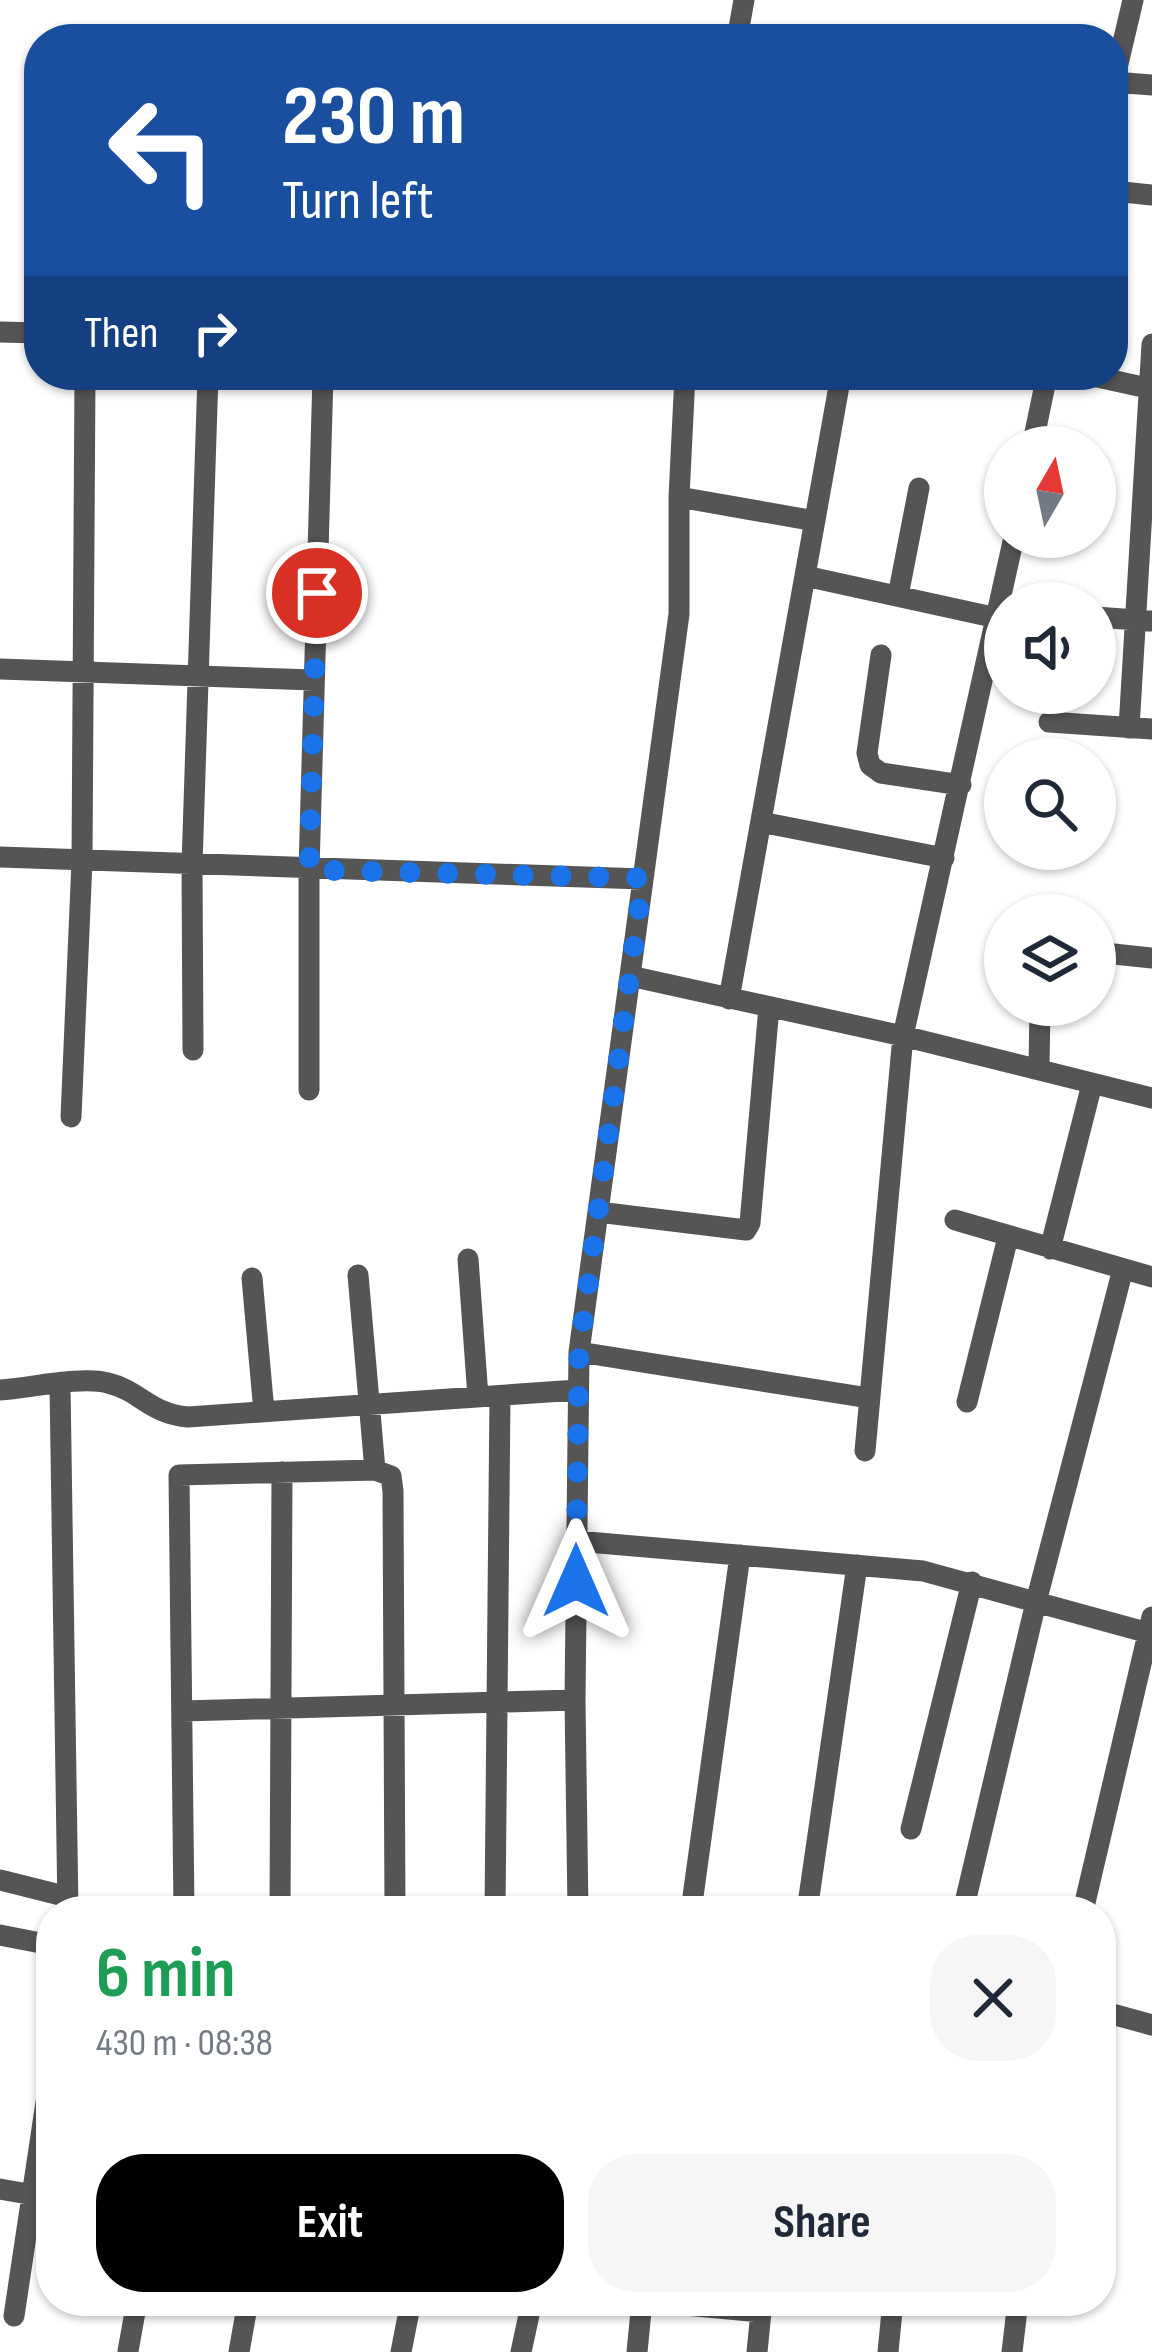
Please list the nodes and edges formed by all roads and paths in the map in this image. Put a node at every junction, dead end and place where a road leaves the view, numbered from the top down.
1 (1152, 344) edge
2 (1151, 389) edge
3 (86, 390) edge
4 (208, 390) edge
5 (323, 390) edge
6 (685, 390) edge
7 (838, 390) edge
8 (1044, 390) edge
9 (1036, 426) edge
10 (919, 488) dead end
11 (679, 497) junction
12 (1147, 514) edge
13 (814, 521) junction
14 (805, 576) junction
15 (898, 596) junction
16 (984, 615) edge
17 (1144, 620) edge
18 (881, 655) dead end
19 (0, 668) edge
20 (83, 671) junction
21 (198, 676) junction
22 (984, 678) edge
23 (314, 680) junction
24 (1048, 722) dead end
25 (1140, 728) edge
26 (961, 785) junction
27 (761, 822) junction
28 (0, 857) edge
29 (944, 858) junction
30 (82, 861) junction
31 (192, 865) junction
32 (309, 870) junction
33 (643, 878) junction
34 (1116, 954) edge
35 (1152, 958) edge
36 (630, 976) junction
37 (729, 999) junction
38 (769, 1007) junction
39 (1040, 1026) edge
40 (903, 1036) junction
41 (193, 1050) dead end
42 (1039, 1070) junction
43 (1092, 1084) junction
44 (309, 1090) dead end
45 (1152, 1098) edge
46 (71, 1118) dead end
47 (598, 1212) junction
48 (955, 1220) dead end
49 (1008, 1238) junction
50 (1050, 1249) junction
51 (468, 1259) dead end
52 (1123, 1269) junction
53 (358, 1275) dead end
54 (1152, 1277) edge
55 (251, 1278) dead end
56 (579, 1352) junction
57 (60, 1385) junction
58 (0, 1390) edge
59 (577, 1390) junction
60 (489, 1396) junction
61 (868, 1397) junction
62 (967, 1402) dead end
63 (370, 1405) junction
64 (264, 1412) junction
65 (865, 1450) dead end
66 (375, 1470) junction
67 (282, 1472) junction
68 (576, 1541) junction
69 (740, 1555) junction
70 (857, 1565) junction
71 (972, 1582) junction
72 (1036, 1602) junction
73 (1151, 1628) edge
74 (575, 1700) junction
75 (496, 1703) junction
76 (395, 1706) junction
77 (281, 1708) junction
78 (182, 1711) junction
79 (911, 1829) dead end
80 (0, 1880) edge
81 (45, 1896) edge
82 (68, 1896) edge
83 (184, 1896) edge
84 (280, 1896) edge
85 (395, 1896) edge
86 (494, 1896) edge
87 (578, 1896) edge
88 (693, 1896) edge
89 (809, 1896) edge
90 (967, 1896) edge
91 (1087, 1896) edge
92 (0, 1935) edge
93 (36, 1942) edge
94 (1116, 2015) edge
95 (1152, 2025) edge
96 (0, 2189) edge
97 (36, 2195) edge
98 (36, 2222) edge
99 (14, 2316) dead end
100 (134, 2316) edge
101 (245, 2316) edge
102 (408, 2316) edge
103 (529, 2316) edge
104 (641, 2316) edge
105 (760, 2316) edge
106 (892, 2316) edge
107 (1016, 2316) edge
108 (128, 2351) edge
109 (239, 2352) edge
110 (401, 2352) edge
111 (521, 2352) edge
112 (637, 2352) edge
113 (757, 2352) edge
114 (888, 2352) edge
115 (1012, 2352) edge

1 - 2 street
2 - 12 street
3 - 20 street
4 - 21 street
5 - 23 street
6 - 11 street
7 - 13 street
8 - 9 street
10 - 15 street
11 - 13 street
11 - 33 street
12 - 17 street
13 - 14 street
14 - 15 street
14 - 27 street
15 - 16 street
17 - 25 street
18 - 26 street
19 - 20 street
20 - 21 street
20 - 30 street
21 - 23 street
21 - 31 street
22 - 26 street
23 - 32 street
24 - 25 street
26 - 29 street
27 - 29 street
27 - 37 street
28 - 30 street
29 - 40 street
30 - 31 street
30 - 46 street
31 - 32 street
31 - 41 street
32 - 33 street
32 - 44 street
33 - 36 street
34 - 35 street
36 - 37 street
36 - 47 street
37 - 38 street
38 - 40 street
38 - 47 street
39 - 42 street
40 - 42 street
40 - 61 street
42 - 43 street
43 - 45 street
43 - 50 street
47 - 56 street
48 - 49 street
49 - 50 street
49 - 62 street
50 - 52 street
51 - 60 street
52 - 54 street
52 - 72 street
53 - 63 street
55 - 64 street
56 - 59 street
56 - 61 street
57 - 58 street
57 - 64 street
57 - 82 street
59 - 60 street
59 - 68 street
60 - 63 street
60 - 75 street
61 - 65 street
63 - 64 street
63 - 66 street
66 - 67 street
66 - 76 street
67 - 77 street
67 - 78 street
68 - 69 street
68 - 74 street
69 - 70 street
69 - 88 street
70 - 71 street
70 - 89 street
71 - 72 street
71 - 79 street
72 - 73 street
72 - 90 street
73 - 91 street
74 - 75 street
74 - 87 street
75 - 76 street
75 - 86 street
76 - 77 street
76 - 85 street
77 - 78 street
77 - 84 street
78 - 83 street
80 - 81 street
92 - 93 street
94 - 95 street
96 - 97 street
98 - 99 street
100 - 108 street
101 - 109 street
102 - 110 street
103 - 111 street
104 - 112 street
105 - 113 street
106 - 114 street
107 - 115 street

